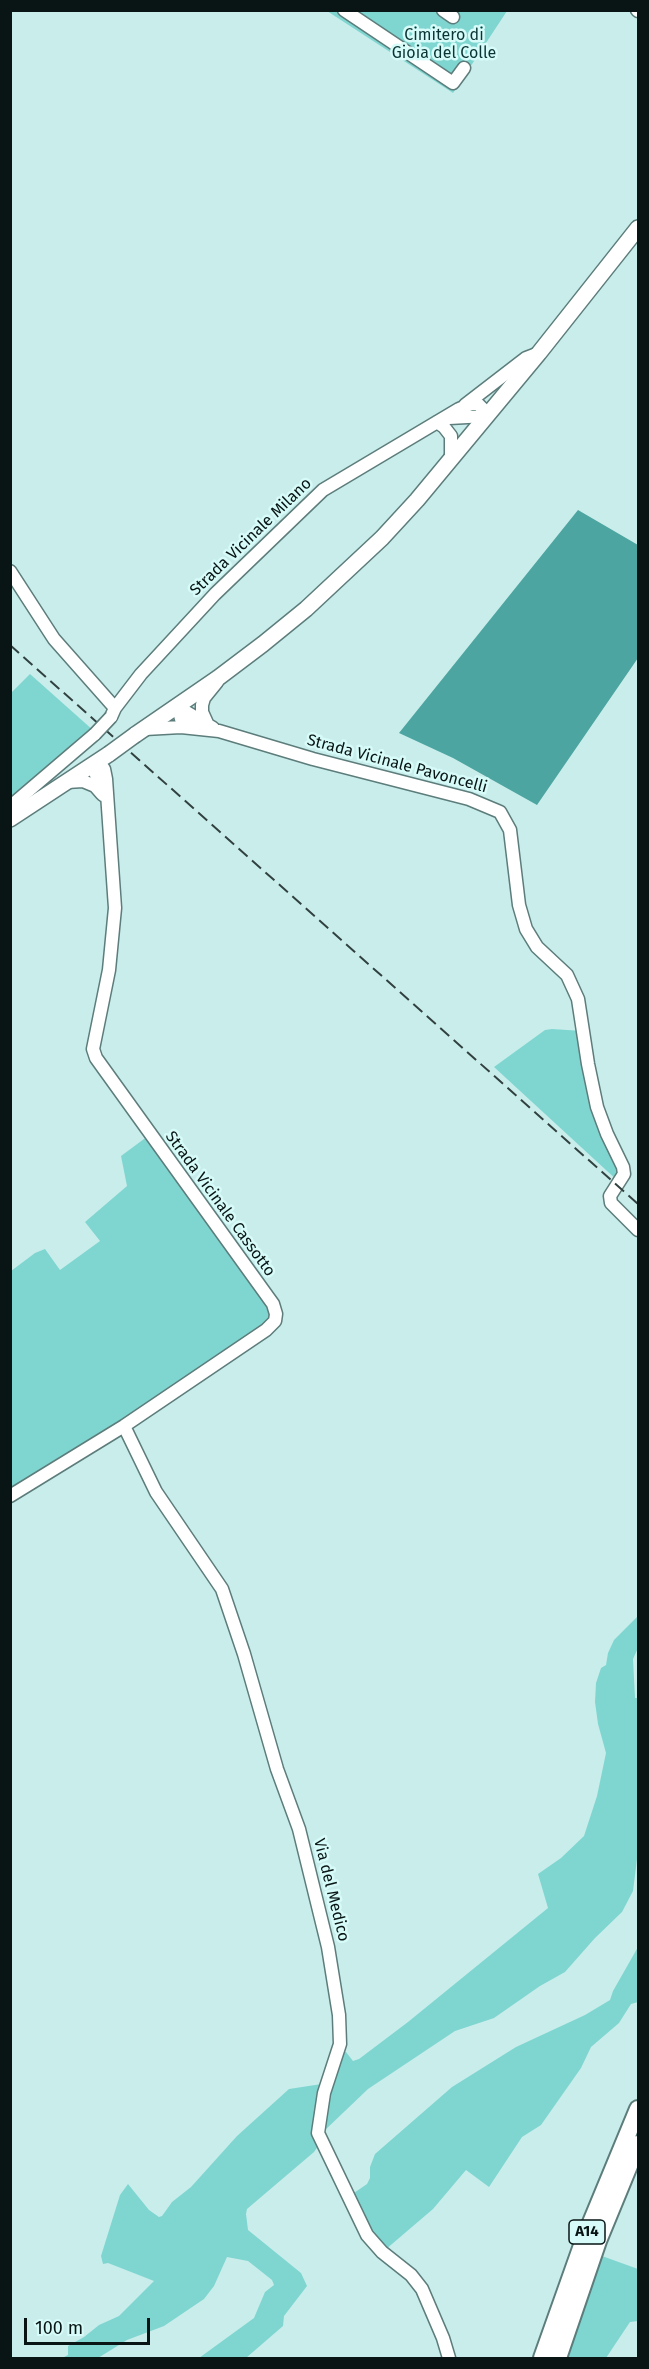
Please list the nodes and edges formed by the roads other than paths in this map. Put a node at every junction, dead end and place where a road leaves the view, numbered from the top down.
1 (344, 10) edge
2 (464, 68) dead end
3 (639, 228) edge
4 (539, 353) junction
5 (459, 409) junction
6 (487, 415) junction
7 (436, 422) junction
8 (451, 459) junction
9 (10, 572) edge
10 (223, 674) junction
11 (178, 707) junction
12 (113, 712) junction
13 (202, 725) junction
14 (140, 732) junction
15 (103, 758) junction
16 (66, 782) junction
17 (105, 800) junction
18 (10, 810) edge
19 (10, 819) edge
20 (639, 1230) edge
21 (124, 1426) junction
22 (10, 1496) edge
23 (639, 2109) edge
24 (639, 2144) edge
25 (449, 2358) edge
26 (542, 2358) edge
27 (558, 2358) edge

1 - 2 street
3 - 4 main road
4 - 5 street, Strada Vicinale Milano
4 - 6 main road
5 - 6 street
5 - 7 street, Strada Vicinale Milano
6 - 7 street
6 - 8 main road
7 - 8 street
7 - 12 street, Strada Vicinale Milano
8 - 10 main road
9 - 12 street
10 - 11 main road
10 - 13 street
11 - 13 street, Strada Vicinale Pavoncelli
11 - 14 main road
12 - 18 street, Strada Vicinale Milano, bridge
13 - 14 street
13 - 20 street, Strada Vicinale Pavoncelli
14 - 15 main road, bridge
15 - 16 main road
15 - 17 street
16 - 17 street
16 - 19 main road
17 - 21 street, Strada Vicinale Cassotto
21 - 22 street, Strada Vicinale Cassotto
21 - 25 street, Via del Medico
23 - 26 highway, A14
24 - 27 highway, A14

